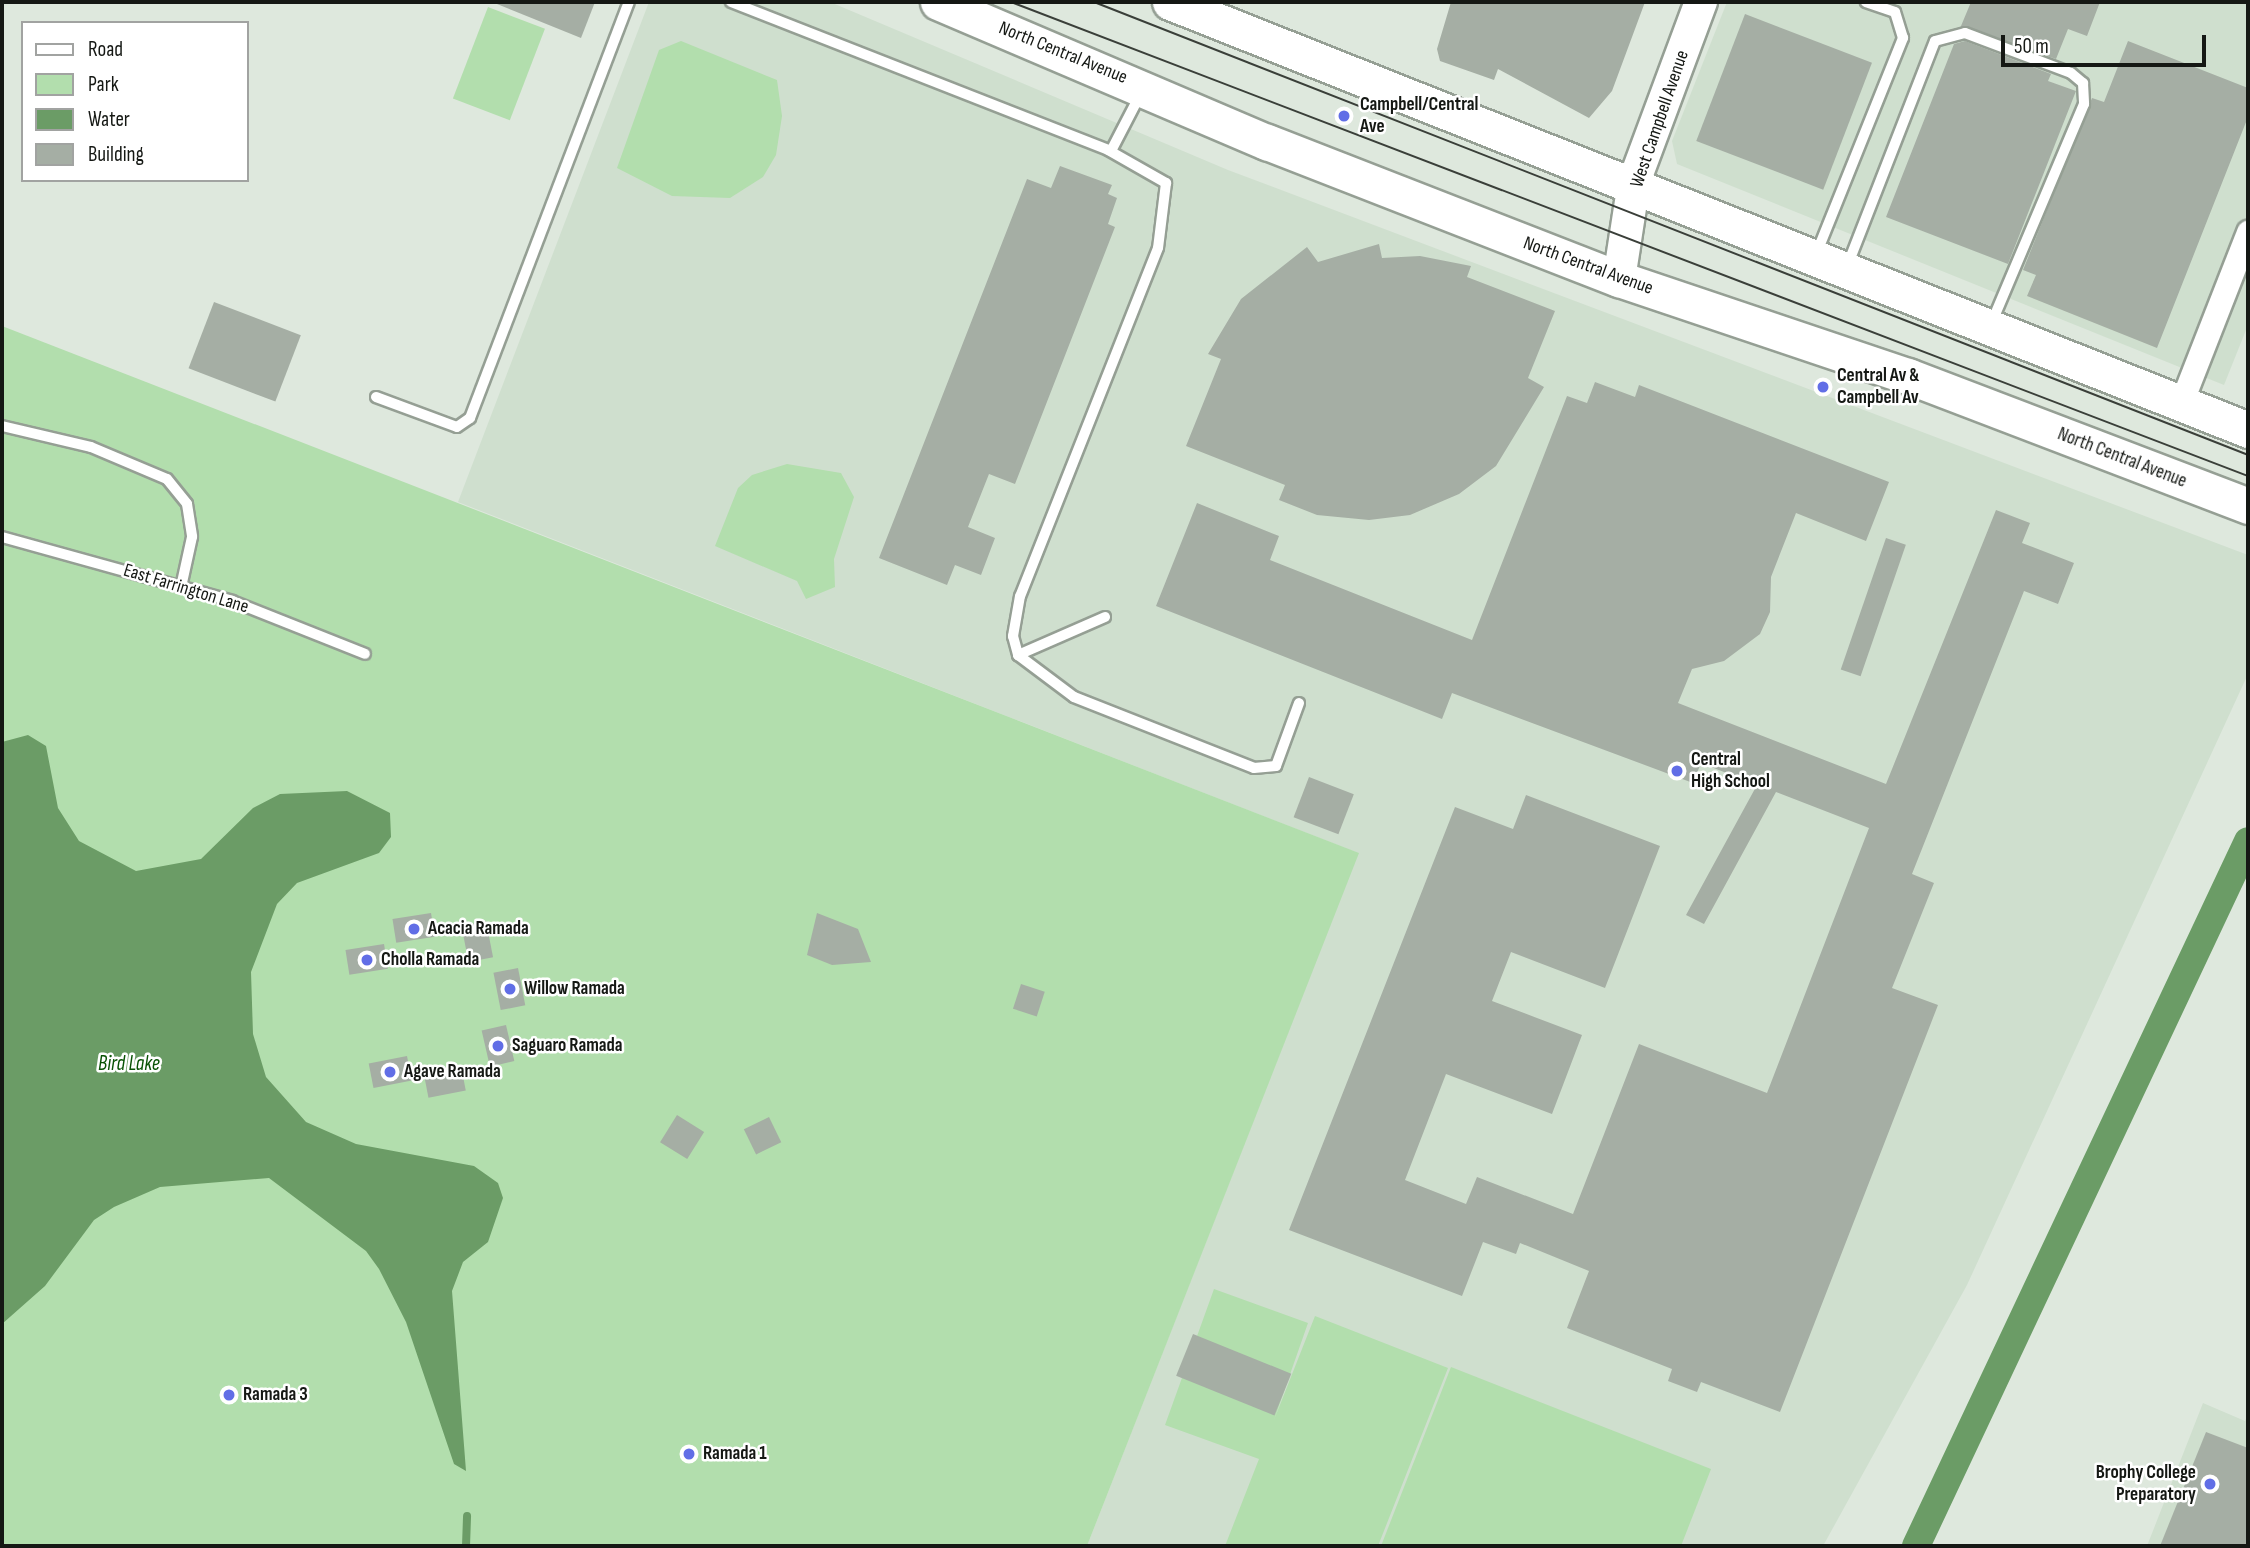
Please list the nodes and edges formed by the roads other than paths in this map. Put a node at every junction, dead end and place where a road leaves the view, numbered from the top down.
1 (629, 2) edge
2 (731, 2) edge
3 (938, 2) edge
4 (1170, 2) edge
5 (1702, 2) edge
6 (1866, 2) edge
7 (1144, 86) junction
8 (1111, 151) junction
9 (1634, 182) junction
10 (2248, 232) edge
11 (1832, 261) junction
12 (1619, 279) junction
13 (1989, 327) junction
14 (376, 397) dead end
15 (2181, 403) junction
16 (2, 426) edge
17 (2248, 430) edge
18 (2248, 506) edge
19 (2, 537) edge
20 (181, 587) junction
21 (1105, 617) dead end
22 (365, 654) dead end
23 (1018, 655) junction
24 (1299, 703) dead end

1 - 14 lane
2 - 8 lane
3 - 7 main road, North Central Avenue
4 - 9 main road
5 - 9 street, West Campbell Avenue
6 - 11 lane
7 - 8 lane
7 - 12 main road, North Central Avenue
8 - 23 lane
9 - 11 main road
9 - 12 street, West Campbell Avenue
10 - 15 street
11 - 13 main road
11 - 13 lane
12 - 18 main road, North Central Avenue
13 - 15 main road
15 - 17 main road
16 - 20 lane
19 - 20 lane, East Farrington Lane
20 - 22 lane, East Farrington Lane
21 - 23 lane
23 - 24 lane

